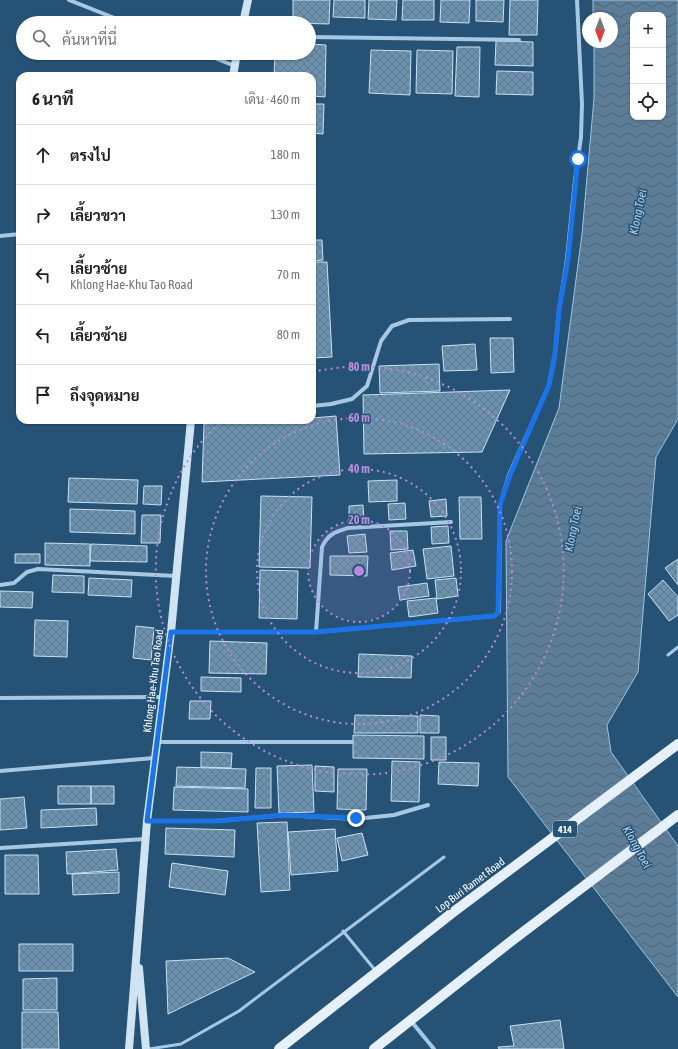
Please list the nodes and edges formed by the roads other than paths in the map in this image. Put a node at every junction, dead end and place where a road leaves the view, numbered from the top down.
1 (69, 0) edge
2 (248, 0) edge
3 (577, 0) edge
4 (109, 16) edge
5 (245, 16) edge
6 (316, 37) edge
7 (519, 40) dead end
8 (220, 60) edge
9 (236, 60) edge
10 (235, 66) junction
11 (234, 72) edge
12 (16, 234) edge
13 (0, 236) edge
14 (510, 319) dead end
15 (316, 406) edge
16 (190, 424) edge
17 (451, 522) dead end
18 (176, 576) junction
19 (0, 584) edge
20 (171, 632) junction
21 (316, 632) junction
22 (678, 647) edge
23 (668, 655) dead end
24 (162, 697) junction
25 (0, 698) edge
26 (156, 742) junction
27 (352, 742) dead end
28 (678, 744) edge
29 (154, 758) junction
30 (0, 771) edge
31 (428, 805) dead end
32 (678, 815) edge
33 (147, 821) junction
34 (146, 839) junction
35 (0, 848) edge
36 (444, 857) dead end
37 (343, 931) junction
38 (137, 945) junction
39 (376, 972) junction
40 (410, 1020) junction
41 (129, 1049) edge
42 (148, 1049) edge
43 (279, 1049) edge
44 (374, 1049) edge
45 (434, 1049) edge

1 - 4 street
2 - 5 street
3 - 21 street
6 - 7 street
8 - 10 street
9 - 10 street
10 - 11 street
12 - 13 street
14 - 15 street
16 - 18 street, Khlong Hae-Khu Tao Road
17 - 21 street
18 - 19 street
18 - 20 street, Khlong Hae-Khu Tao Road
20 - 21 street
20 - 24 street, Khlong Hae-Khu Tao Road
22 - 23 lane
24 - 25 street
24 - 26 street, Khlong Hae-Khu Tao Road
26 - 27 street
26 - 29 street, Khlong Hae-Khu Tao Road
28 - 39 main road, Lop Buri Ramet Road / 414
29 - 30 street
29 - 33 street, Khlong Hae-Khu Tao Road
31 - 33 street
32 - 40 main road
33 - 34 street, Khlong Hae-Khu Tao Road
34 - 35 street
34 - 38 street, Khlong Hae-Khu Tao Road
36 - 37 lane
37 - 39 lane
37 - 42 lane
38 - 41 street
38 - 42 street
39 - 43 main road, Lop Buri Ramet Road / 414
40 - 44 main road
40 - 45 street

